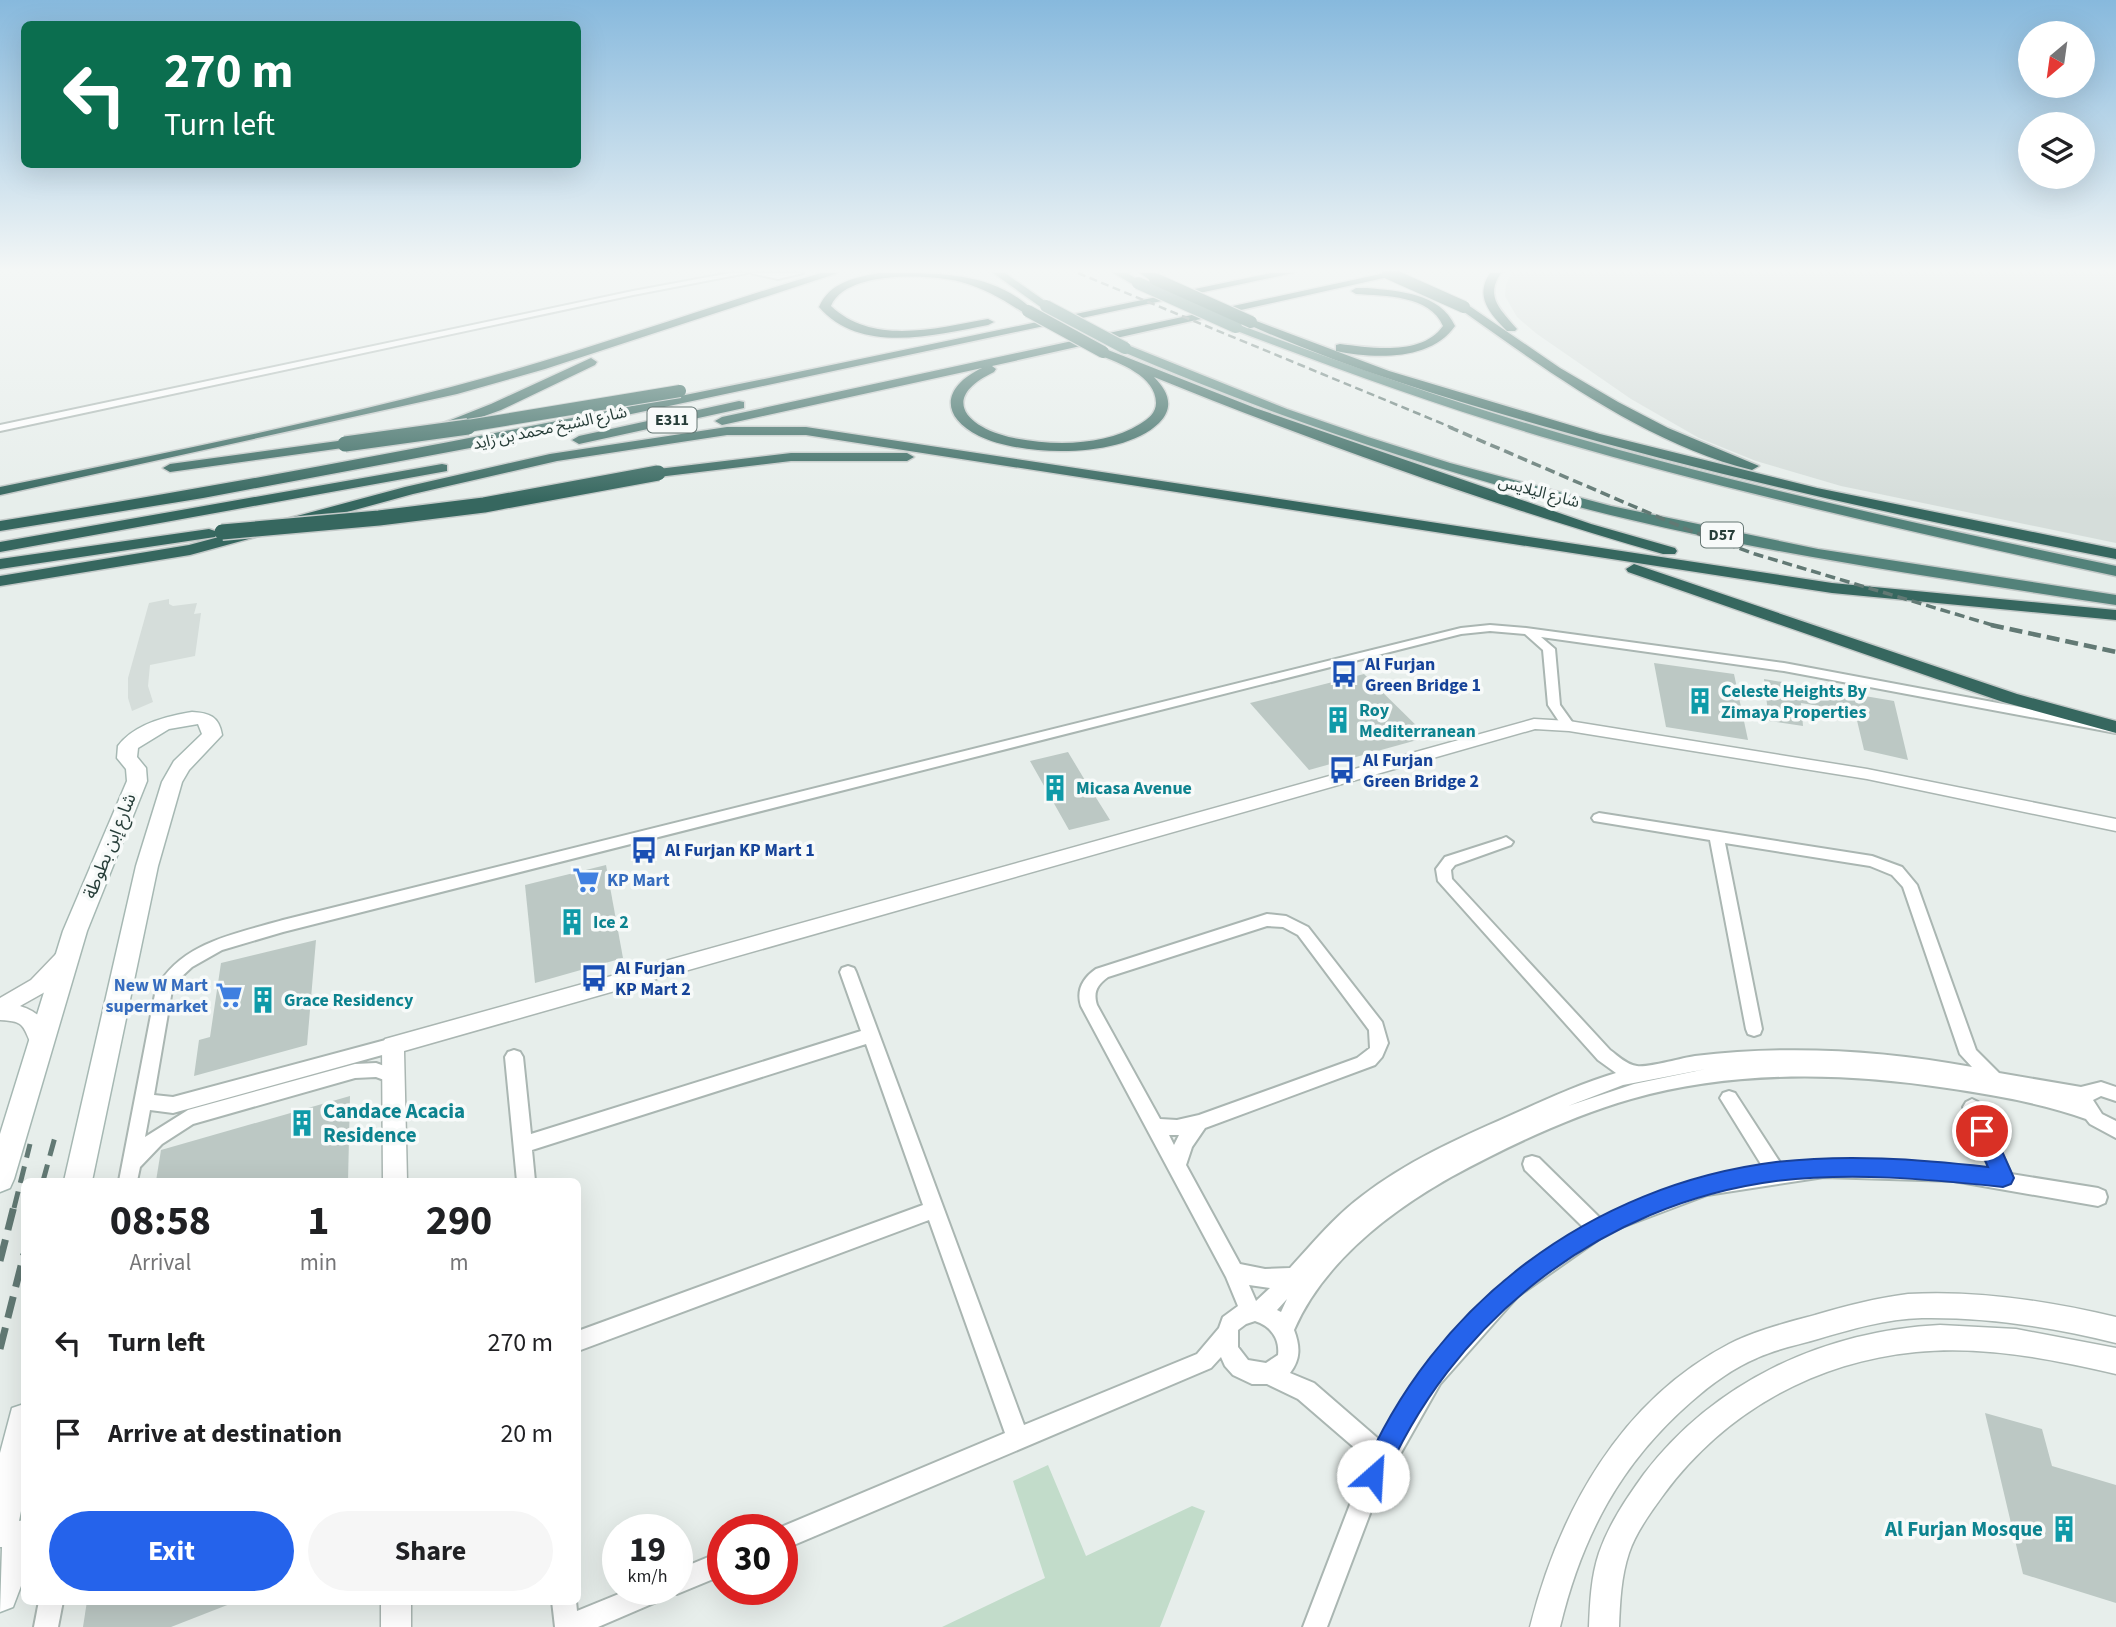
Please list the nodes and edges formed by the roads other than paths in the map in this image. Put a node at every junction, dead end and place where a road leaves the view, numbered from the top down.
1 (369, 349) edge
2 (594, 349) edge
3 (622, 349) edge
4 (871, 349) edge
5 (926, 349) edge
6 (999, 349) edge
7 (1062, 349) edge
8 (1064, 349) edge
9 (1097, 349) edge
10 (1127, 349) edge
11 (1295, 349) edge
12 (1324, 349) edge
13 (1353, 349) edge
14 (1392, 349) edge
15 (1525, 349) edge
16 (1538, 349) edge
17 (1138, 368) junction
18 (1572, 381) junction
19 (0, 428) edge
20 (550, 458) junction
21 (1142, 482) junction
22 (0, 491) edge
23 (95, 512) junction
24 (1962, 524) junction
25 (0, 526) edge
26 (1516, 540) junction
27 (0, 548) edge
28 (2116, 554) edge
29 (0, 564) edge
30 (2116, 571) edge
31 (0, 581) edge
32 (1907, 593) junction
33 (2116, 600) edge
34 (2116, 615) edge
35 (1526, 631) junction
36 (1574, 637) junction
37 (1549, 649) junction
38 (1554, 705) junction
39 (1540, 723) junction
40 (1569, 726) junction
41 (2116, 728) edge
42 (1599, 818) dead end
43 (2116, 825) edge
44 (1716, 836) junction
45 (1506, 842) dead end
46 (67, 953) junction
47 (848, 972) dead end
48 (0, 1010) edge
49 (1754, 1029) dead end
50 (871, 1035) junction
51 (40, 1041) junction
52 (393, 1045) junction
53 (1969, 1054) junction
54 (1604, 1055) junction
55 (514, 1057) dead end
56 (1959, 1071) junction
57 (1637, 1074) junction
58 (395, 1077) junction
59 (1994, 1077) junction
60 (1606, 1083) junction
61 (2116, 1094) edge
62 (143, 1096) junction
63 (1729, 1098) dead end
64 (1972, 1107) dead end
65 (2098, 1116) edge
66 (1199, 1123) junction
67 (1153, 1126) junction
68 (2116, 1144) edge
69 (522, 1145) junction
70 (1532, 1164) dead end
71 (1175, 1167) junction
72 (1776, 1172) junction
73 (130, 1173) edge
74 (79, 1178) edge
75 (395, 1178) edge
76 (526, 1178) edge
77 (2003, 1178) junction
78 (0, 1179) edge
79 (2098, 1197) dead end
80 (935, 1209) junction
81 (1597, 1228) junction
82 (1234, 1272) junction
83 (1295, 1277) junction
84 (1255, 1312) junction
85 (1284, 1328) junction
86 (2116, 1330) edge
87 (1226, 1335) junction
88 (581, 1339) edge
89 (1288, 1357) junction
90 (1204, 1361) junction
91 (2116, 1361) edge
92 (1237, 1364) junction
93 (1269, 1374) junction
94 (1306, 1391) junction
95 (21, 1434) edge
96 (1018, 1439) junction
97 (1382, 1457) junction
98 (0, 1530) edge
99 (798, 1531) edge
100 (21, 1544) edge
101 (0, 1594) edge
102 (50, 1605) edge
103 (396, 1605) edge
104 (565, 1605) edge
105 (621, 1605) edge
106 (46, 1627) edge
107 (396, 1627) edge
108 (568, 1627) edge
109 (1315, 1627) edge
110 (1545, 1627) edge
111 (1604, 1627) edge

1 - 19 street
2 - 22 highway
3 - 23 highway
4 - 22 highway, bridge
5 - 23 highway, شارع الشيخ محمد بن زايد / E311
6 - 27 highway, شارع الشيخ محمد بن زايد / E311
7 - 20 highway
8 - 17 highway
9 - 17 highway, bridge
10 - 33 highway, شارع اليلايس / D57, bridge
11 - 30 highway, bridge
12 - 24 highway
13 - 14 highway
15 - 18 highway, bridge
16 - 18 highway
17 - 32 highway
18 - 24 highway
20 - 21 highway
20 - 31 highway
21 - 26 highway
21 - 29 highway, bridge
23 - 25 highway, شارع الشيخ محمد بن زايد / E311
24 - 28 highway
26 - 32 highway
26 - 41 highway
32 - 34 highway
35 - 36 street
35 - 37 street
35 - 62 street
36 - 37 street
36 - 41 street
37 - 38 street
38 - 39 street
38 - 40 street
39 - 40 street
39 - 52 street
40 - 43 street
42 - 44 street
44 - 49 street
44 - 53 street
45 - 54 street
46 - 48 street
46 - 51 main road, شارع إبن بطوطة
46 - 74 main road, شارع إبن بطوطة
47 - 50 street
48 - 51 street
50 - 69 street
50 - 80 street
51 - 78 main road, شارع إبن بطوطة
52 - 58 street
52 - 62 street
53 - 56 street
53 - 59 street
54 - 57 street
54 - 60 street
55 - 69 street
56 - 57 street
56 - 59 street
57 - 60 street
58 - 73 street
58 - 75 street
59 - 65 street
60 - 83 street
61 - 65 street
62 - 73 street
63 - 72 street
64 - 77 street
65 - 68 street
65 - 85 street
66 - 67 street
66 - 67 street
66 - 71 street
67 - 71 street
69 - 76 street
70 - 81 street
71 - 82 street
72 - 77 street
72 - 81 street
77 - 79 street
80 - 88 street
80 - 96 street
81 - 97 street
82 - 83 street
82 - 84 street
83 - 84 street
84 - 85 street
84 - 87 street
85 - 89 street
86 - 110 street
87 - 90 street
87 - 92 street
89 - 93 street
89 - 94 street
90 - 92 street
90 - 96 street
91 - 111 street
92 - 93 street
93 - 94 street
94 - 97 street
95 - 98 main road
96 - 99 street
97 - 109 street
100 - 101 main road
102 - 106 street
103 - 107 street
104 - 108 street
105 - 108 street

